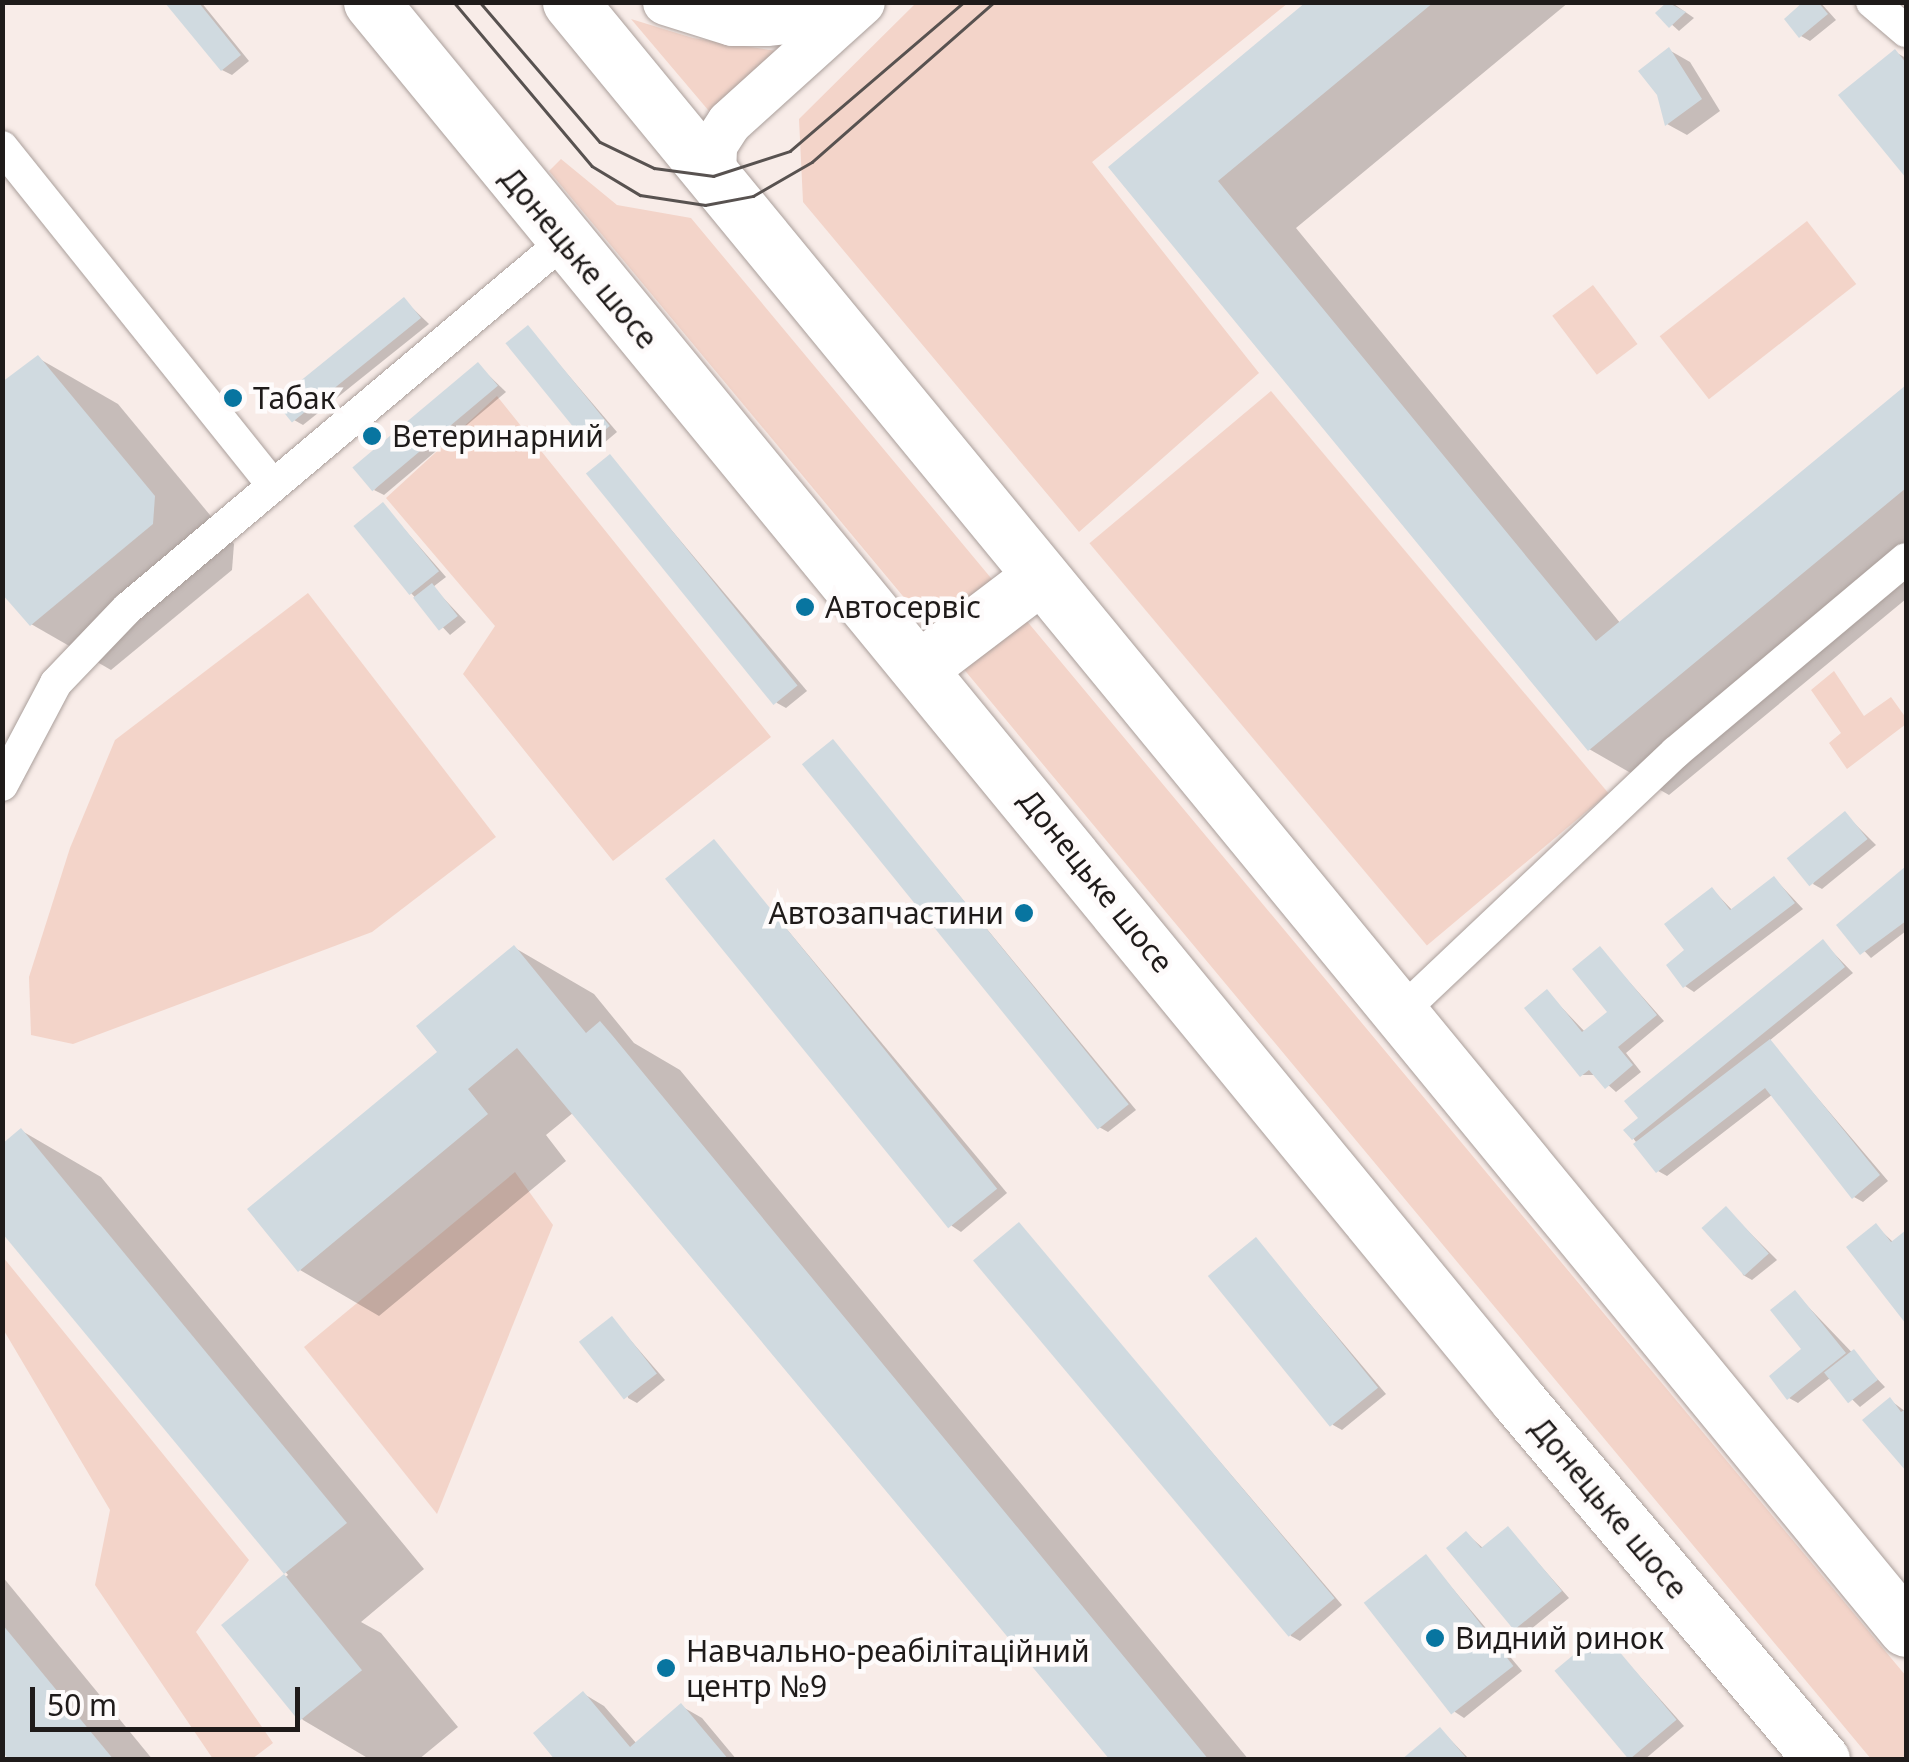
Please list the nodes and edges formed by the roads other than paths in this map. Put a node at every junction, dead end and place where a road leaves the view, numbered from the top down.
1 (371, 2) edge
2 (570, 2) edge
3 (665, 2) edge
4 (838, 2) edge
5 (862, 2) edge
6 (1872, 2) edge
7 (1906, 30) edge
8 (2, 147) edge
9 (712, 176) junction
10 (564, 241) junction
11 (274, 486) junction
12 (1906, 559) edge
13 (1038, 578) junction
14 (921, 667) junction
15 (2, 785) edge
16 (1399, 1014) junction
17 (1906, 1628) edge
18 (1822, 1760) edge

1 - 10 highway, Донецьке шосе
2 - 9 highway
3 - 4 street
5 - 9 street
6 - 7 street
8 - 11 street
9 - 13 highway
10 - 11 street
10 - 14 highway, Донецьке шосе
11 - 15 street
12 - 16 street
13 - 14 highway
13 - 16 highway
14 - 18 highway, Донецьке шосе
16 - 17 highway

